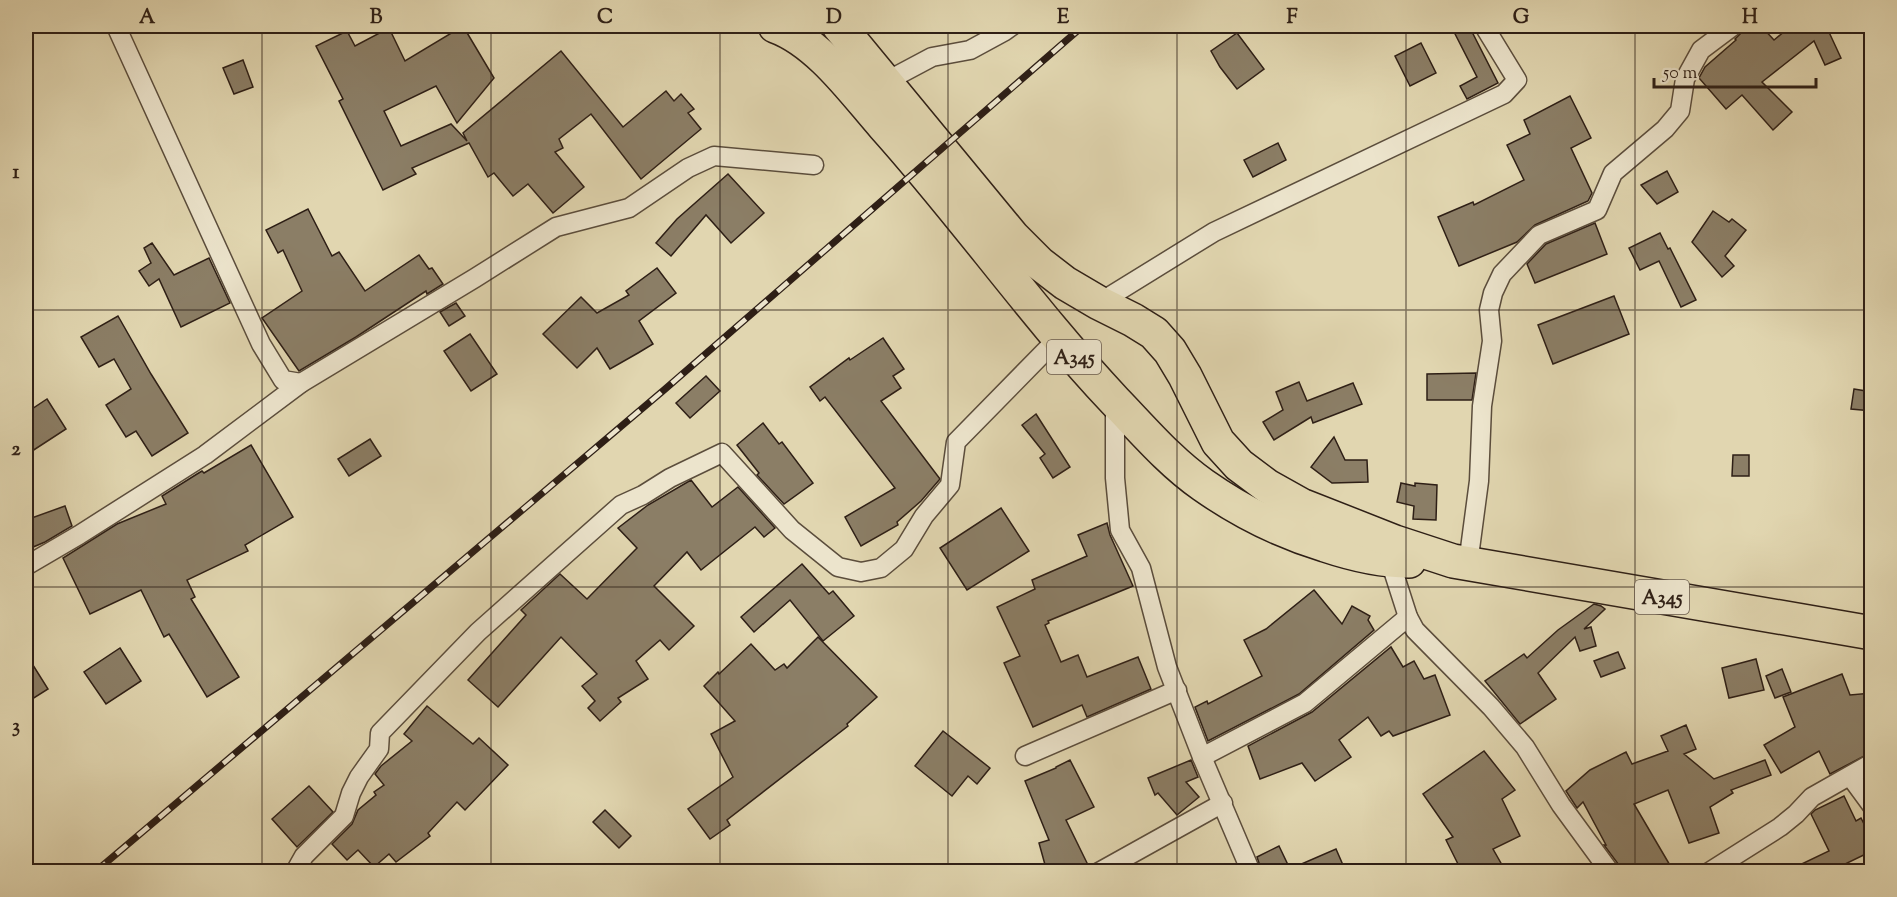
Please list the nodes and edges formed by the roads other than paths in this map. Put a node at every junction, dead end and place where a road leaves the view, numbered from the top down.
1 (116, 26) edge
2 (775, 26) edge
3 (839, 26) edge
4 (1012, 26) edge
5 (1484, 26) edge
6 (1733, 26) edge
7 (885, 82) junction
8 (814, 165) dead end
9 (1099, 303) junction
10 (1058, 338) junction
11 (301, 383) junction
12 (1115, 401) junction
13 (1390, 561) junction
14 (1460, 563) junction
15 (26, 566) edge
16 (1408, 616) junction
17 (1872, 633) edge
18 (1177, 690) junction
19 (1025, 756) dead end
20 (1202, 757) junction
21 (1872, 763) edge
22 (1850, 776) junction
23 (1223, 802) junction
24 (1872, 806) edge
25 (294, 872) edge
26 (1099, 872) edge
27 (1251, 872) edge
28 (1610, 872) edge
29 (1709, 872) edge

1 - 11 street
2 - 10 highway, A345
3 - 7 highway, A345
4 - 7 street
5 - 9 street
6 - 14 street
7 - 9 highway, A345
8 - 11 street
9 - 14 highway, A345
10 - 12 highway, A345
10 - 25 street
11 - 15 street
12 - 13 highway, A345
12 - 18 street
13 - 14 highway, A345
13 - 16 street
14 - 17 highway, A345
16 - 20 street
16 - 28 street
18 - 19 street
18 - 20 street
20 - 23 street
21 - 22 street
22 - 24 street
22 - 29 street
23 - 26 street
23 - 27 street

